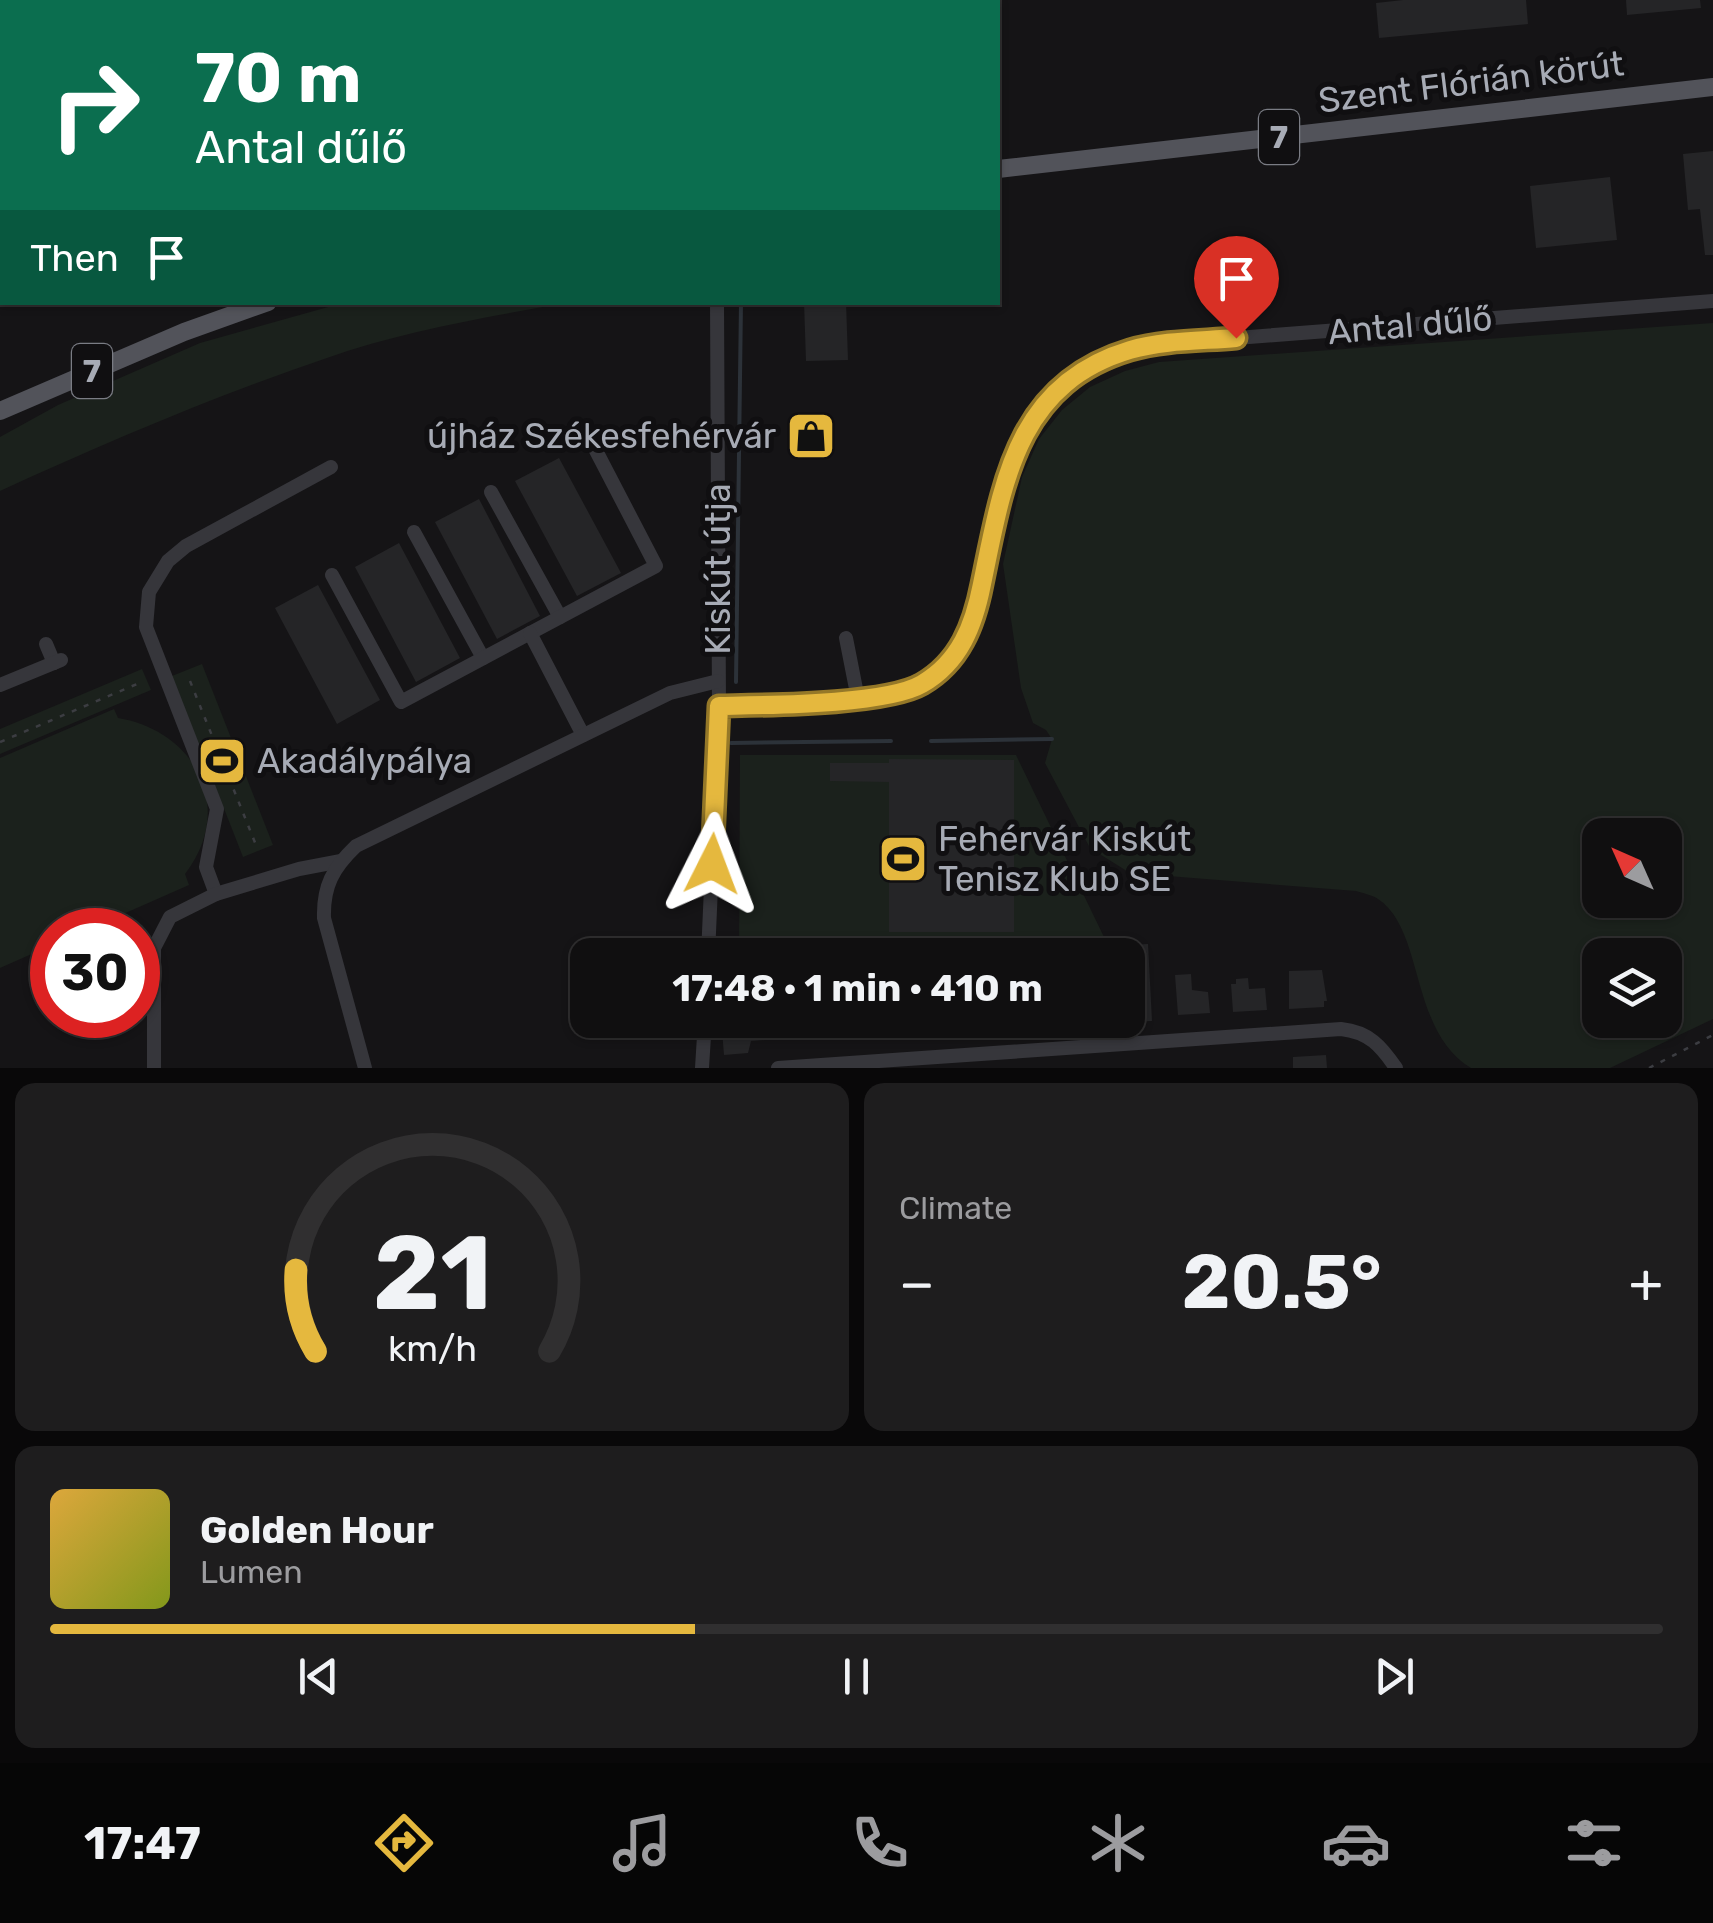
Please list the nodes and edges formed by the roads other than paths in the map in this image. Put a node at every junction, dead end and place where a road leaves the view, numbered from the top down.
1 (1713, 87) edge
2 (1000, 170) edge
3 (1713, 301) edge
4 (260, 305) edge
5 (717, 305) edge
6 (0, 411) edge
7 (591, 440) dead end
8 (331, 466) dead end
9 (490, 492) dead end
10 (414, 532) dead end
11 (332, 575) dead end
12 (560, 617) junction
13 (530, 633) junction
14 (846, 638) dead end
15 (46, 644) dead end
16 (483, 658) junction
17 (718, 681) junction
18 (0, 684) edge
19 (858, 699) junction
20 (719, 706) junction
21 (583, 735) junction
22 (341, 861) junction
23 (216, 894) junction
24 (709, 938) edge
25 (704, 1038) edge
26 (154, 1068) edge
27 (364, 1068) edge
28 (702, 1068) edge
29 (778, 1068) edge
30 (1396, 1068) edge

1 - 2 main road, Szent Flórián körút / 7
3 - 19 street, Antal dűlő
4 - 6 main road, 7
5 - 17 street, Kiskút útja
7 - 12 street
8 - 23 street
9 - 12 street
10 - 16 street
11 - 16 street
12 - 13 street
13 - 16 street
13 - 21 street
14 - 19 street
15 - 18 street
17 - 20 street, Kiskút útja
17 - 21 street
19 - 20 street, Antal dűlő
20 - 24 street, Kiskút útja
21 - 22 street
22 - 23 street
22 - 27 street
23 - 26 street
25 - 28 street
29 - 30 street

